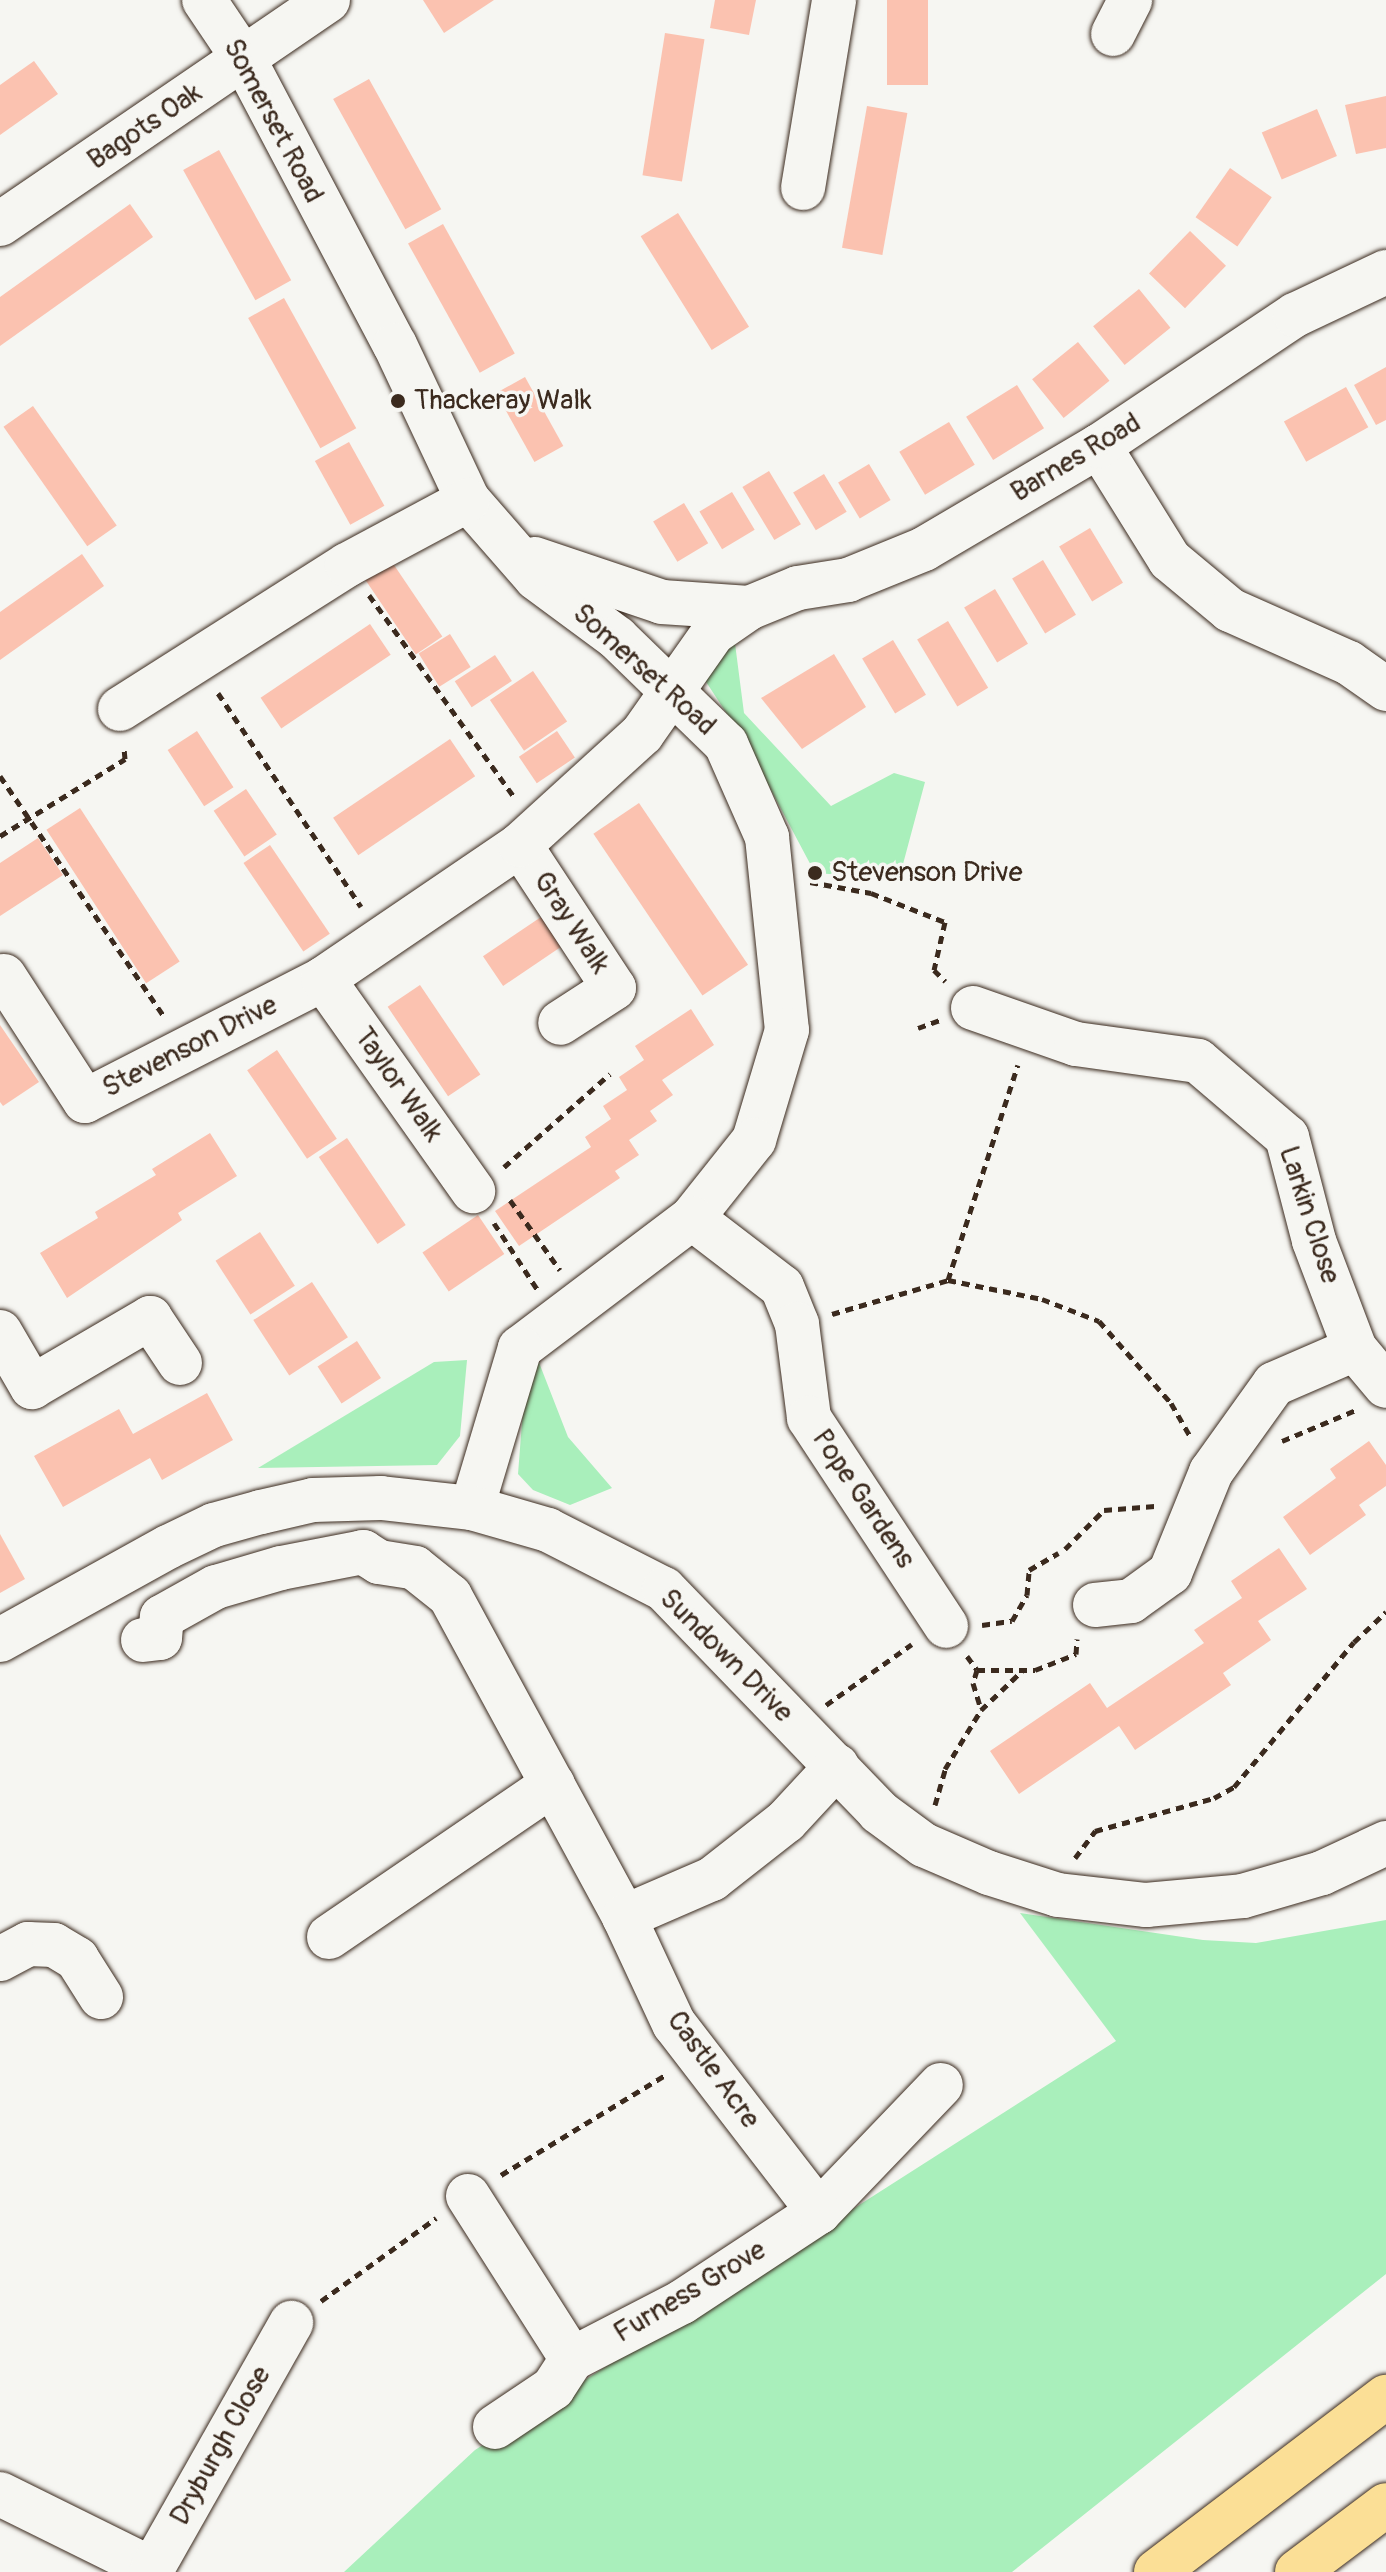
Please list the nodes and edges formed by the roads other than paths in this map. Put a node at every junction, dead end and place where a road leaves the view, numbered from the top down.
1 (204, 0) edge
2 (328, 0) edge
3 (834, 0) edge
4 (245, 61) junction
5 (803, 188) dead end
6 (0, 224) edge
7 (1386, 272) edge
8 (1099, 446) junction
9 (468, 500) junction
10 (509, 548) junction
11 (749, 608) junction
12 (1386, 689) edge
13 (667, 691) junction
14 (120, 709) road end
15 (529, 837) junction
16 (4, 976) dead end
17 (323, 979) junction
18 (973, 1008) road end
19 (560, 1023) dead end
20 (483, 1184) road end
21 (692, 1218) junction
22 (3, 1337) edge
23 (1355, 1349) junction
24 (180, 1363) dead end
25 (1378, 1395) edge
26 (472, 1508) junction
27 (1101, 1612) road end
28 (946, 1626) road end
29 (0, 1640) edge
30 (143, 1640) dead end
31 (837, 1766) junction
32 (553, 1784) junction
33 (1386, 1843) edge
34 (624, 1917) junction
35 (329, 1937) dead end
36 (0, 1959) edge
37 (101, 1997) dead end
38 (941, 2085) dead end
39 (468, 2196) road end
40 (819, 2212) junction
41 (291, 2323) road end
42 (572, 2359) junction
43 (1386, 2397) edge
44 (495, 2427) dead end
45 (0, 2494) edge
46 (1386, 2505) edge
47 (1156, 2572) edge
48 (1297, 2572) edge

1 - 4 street, Somerset Road
2 - 4 street, Bagots Oak
3 - 5 street
4 - 6 street, Bagots Oak
4 - 9 street, Somerset Road
7 - 8 street, Barnes Road
8 - 11 street, Barnes Road
8 - 12 street
9 - 10 street, Somerset Road
9 - 14 street
10 - 11 street, Barnes Road
10 - 13 street, Somerset Road
11 - 13 street, Barnes Road
13 - 15 street, Stevenson Drive
13 - 21 street, Somerset Road
15 - 17 street, Stevenson Drive
15 - 19 street, Gray Walk
16 - 17 street, Stevenson Drive
17 - 20 street, Taylor Walk
18 - 23 street, Larkin Close
21 - 26 street, Somerset Road
21 - 28 street, Pope Gardens
22 - 24 street
23 - 25 street, Larkin Close
23 - 27 street
26 - 29 street, Sundown Drive
26 - 31 street, Sundown Drive
30 - 32 street, Castle Acre
31 - 33 street, Sundown Drive
31 - 34 street
32 - 34 street, Castle Acre
32 - 35 street
34 - 40 street, Castle Acre
36 - 37 street
38 - 40 street, Furness Grove
39 - 42 street
40 - 42 street, Furness Grove
41 - 45 street, Dryburgh Close
42 - 44 street
43 - 47 highway
46 - 48 highway

